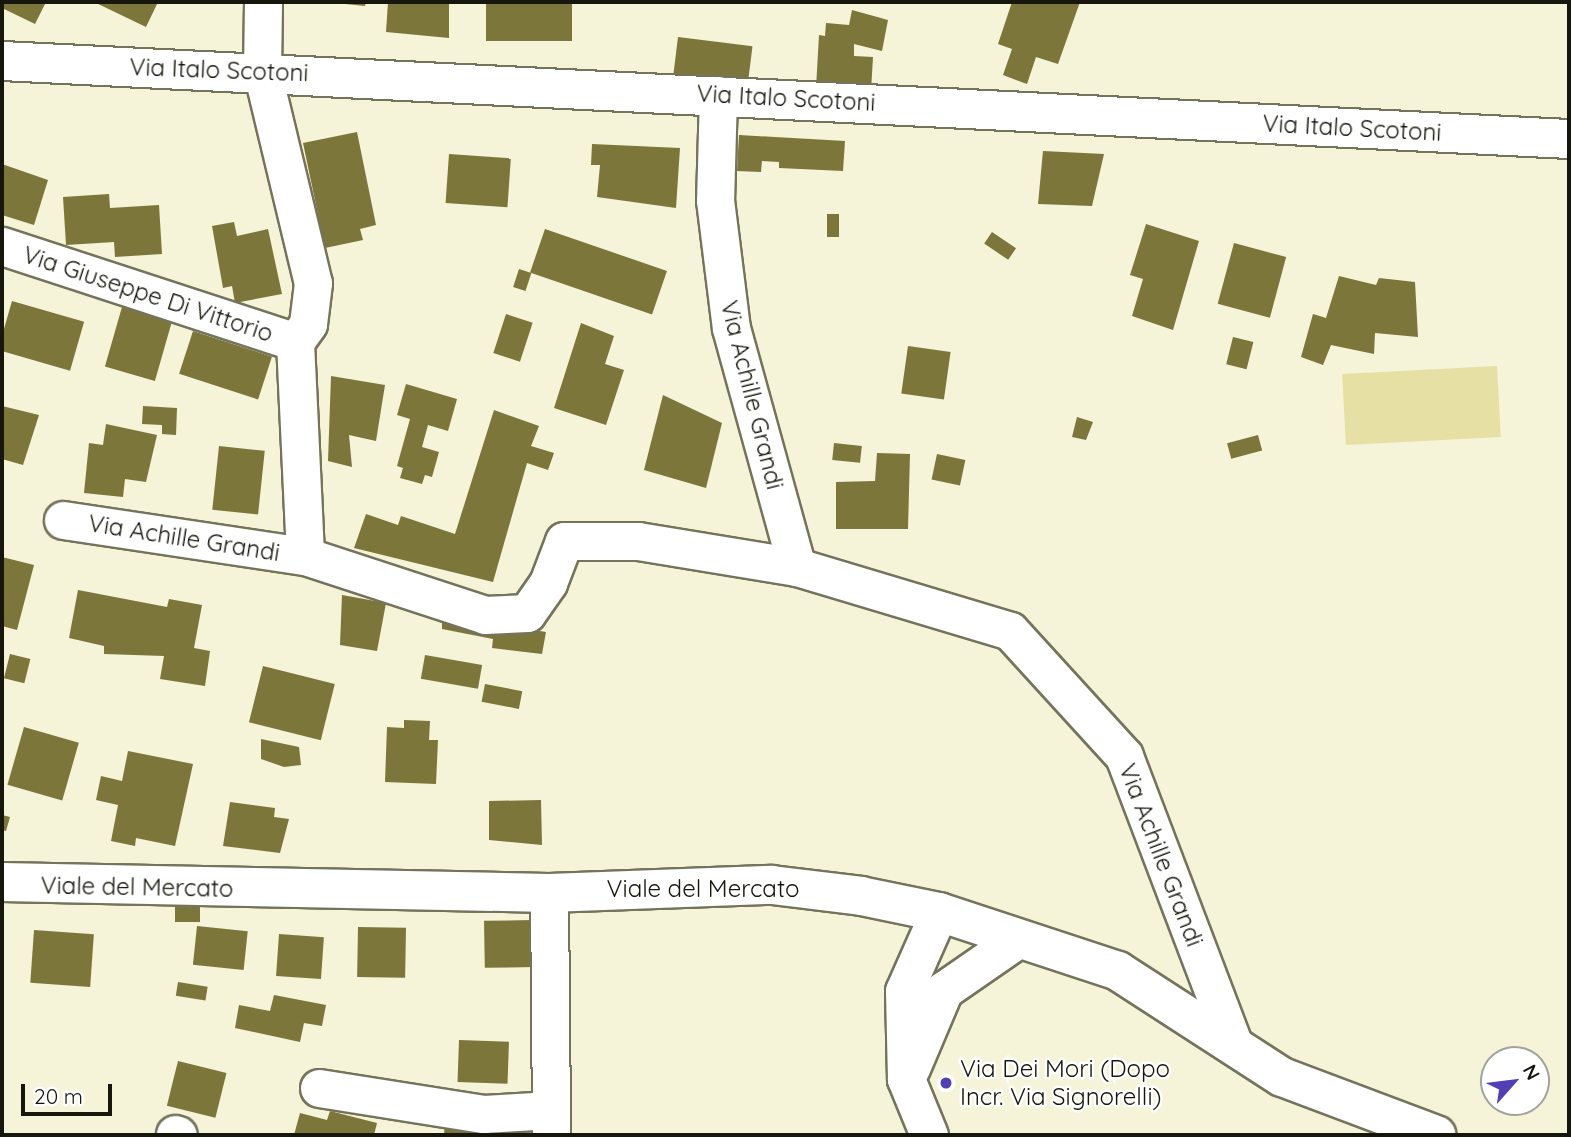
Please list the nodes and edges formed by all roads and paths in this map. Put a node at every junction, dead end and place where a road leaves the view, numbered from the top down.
1 (263, 2) edge
2 (2, 61) edge
3 (262, 71) junction
4 (718, 95) junction
5 (1569, 139) edge
6 (2, 246) edge
7 (295, 342) junction
8 (63, 520) dead end
9 (306, 556) junction
10 (797, 567) junction
11 (2, 882) edge
12 (549, 892) junction
13 (939, 912) junction
14 (1020, 939) junction
15 (1234, 1046) junction
16 (906, 1079) junction
17 (318, 1088) dead end
18 (551, 1122) edge
19 (929, 1135) edge
20 (1436, 1135) edge

1 - 3 street, Via Achille Grandi
2 - 3 street, Via Italo Scotoni
3 - 4 street, Via Italo Scotoni
3 - 7 street, Via Achille Grandi
4 - 5 street, Via Italo Scotoni
4 - 10 street, Via Achille Grandi
6 - 7 street, Via Giuseppe Di Vittorio
7 - 9 street, Via Achille Grandi
8 - 9 street, Via Achille Grandi
9 - 10 street, Via Achille Grandi
10 - 15 street, Via Achille Grandi
11 - 12 street, Viale del Mercato
12 - 13 street, Viale del Mercato
12 - 18 street
13 - 14 street, Viale del Mercato
13 - 16 street
14 - 15 street, Viale del Mercato
14 - 16 street
15 - 20 street, Viale del Mercato
16 - 19 street
17 - 18 street

